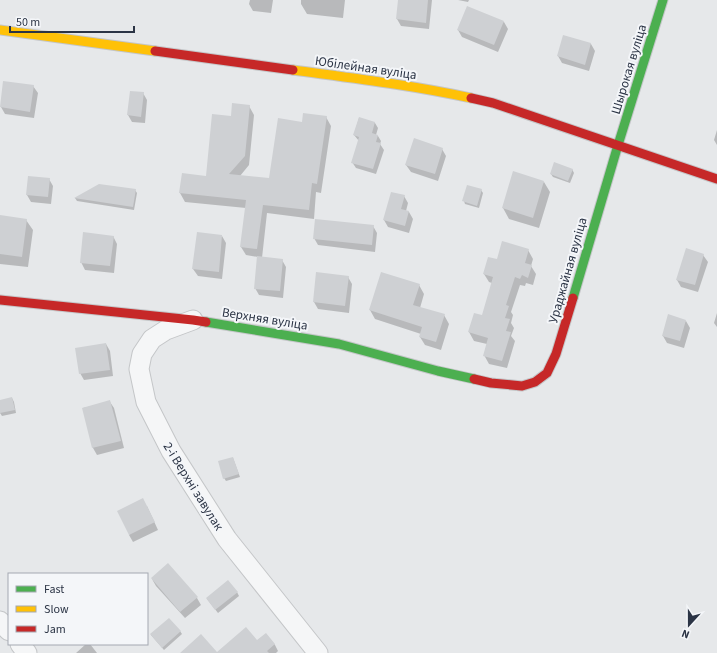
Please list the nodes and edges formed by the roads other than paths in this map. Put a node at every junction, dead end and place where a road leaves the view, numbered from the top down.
1 (663, 0) edge
2 (0, 30) edge
3 (618, 145) junction
4 (717, 178) edge
5 (0, 300) edge
6 (193, 320) junction
7 (522, 386) joint
8 (0, 621) edge
9 (8, 630) edge
10 (21, 645) edge
11 (28, 653) edge
12 (318, 653) edge

1 - 3 street, Шырокая вуліца
2 - 3 street, Юбілейная вуліца
3 - 4 street, Юбілейная вуліца
3 - 7 street, Ураджайная вуліца
5 - 6 street, Верхняя вуліца
6 - 7 street, Верхняя вуліца
6 - 12 street, 2-і Верхні завулак
8 - 9 street
10 - 11 street

